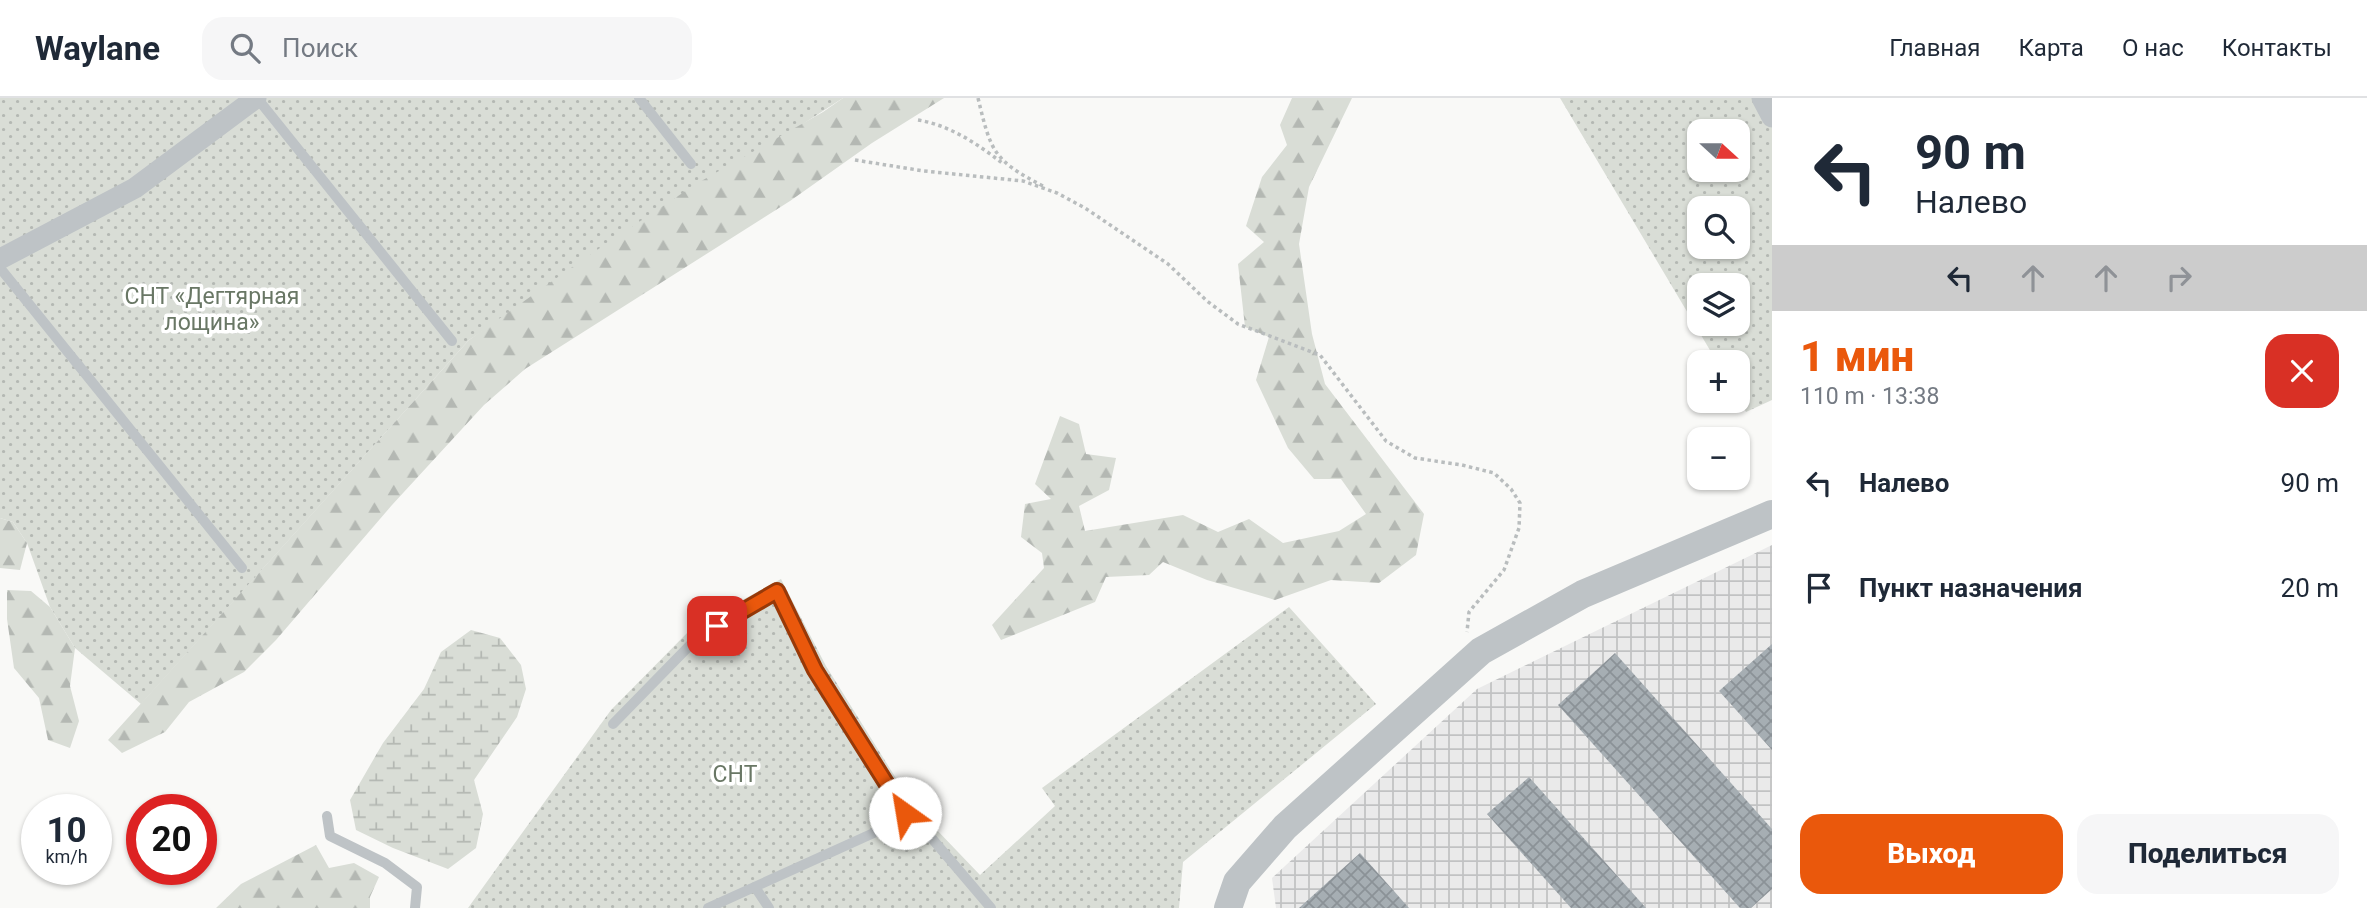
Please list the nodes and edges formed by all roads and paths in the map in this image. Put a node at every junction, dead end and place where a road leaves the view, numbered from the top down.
1 (257, 98) edge
2 (639, 98) edge
3 (978, 98) edge
4 (1762, 98) edge
5 (1772, 117) edge
6 (918, 120) dead end
7 (855, 160) dead end
8 (691, 164) dead end
9 (1012, 170) junction
10 (1057, 193) junction
11 (0, 259) edge
12 (0, 268) edge
13 (452, 341) dead end
14 (1772, 514) edge
15 (242, 568) dead end
16 (1462, 668) junction
17 (612, 724) dead end
18 (905, 813) junction
19 (327, 816) dead end
20 (755, 887) junction
21 (415, 908) edge
22 (708, 908) edge
23 (769, 908) edge
24 (991, 908) edge
25 (1228, 908) edge

1 - 11 street
1 - 13 lane
2 - 8 lane
3 - 9 path
4 - 5 street
6 - 9 path
7 - 10 path
9 - 10 path
10 - 16 path
12 - 15 lane
14 - 16 street
16 - 25 street
17 - 18 lane
18 - 20 lane
18 - 24 lane
19 - 21 lane
20 - 22 lane
20 - 23 lane

